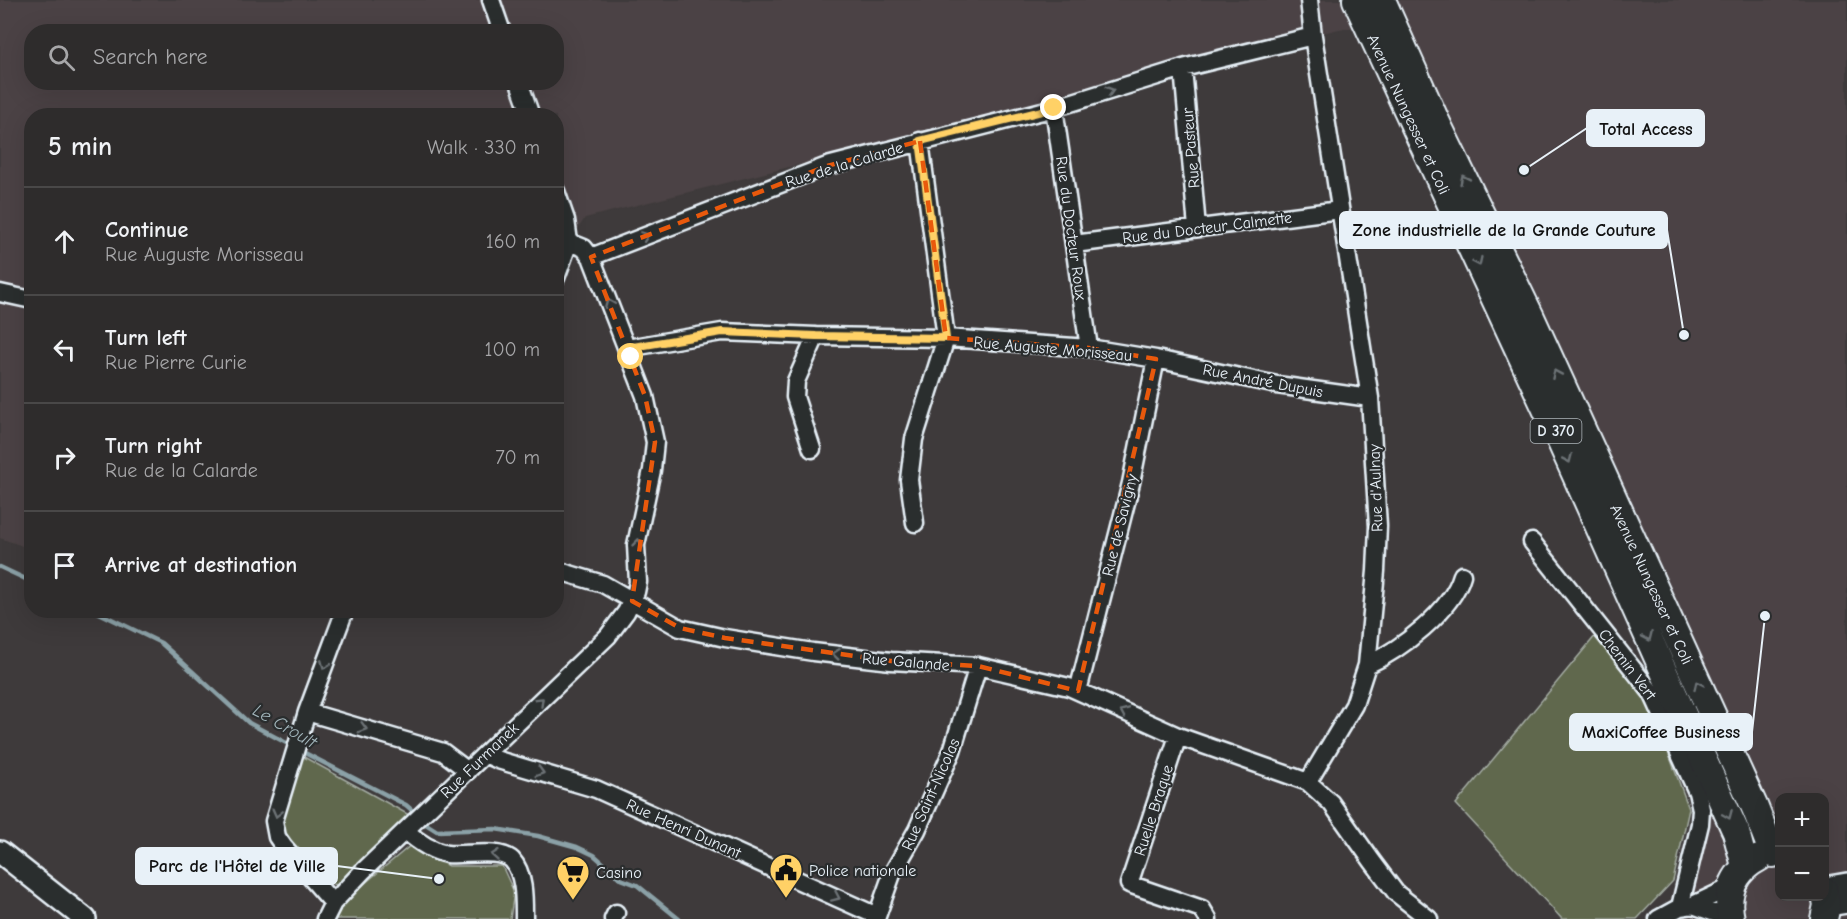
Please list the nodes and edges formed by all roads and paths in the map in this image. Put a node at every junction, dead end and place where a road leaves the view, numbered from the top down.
1 (491, 0) edge
2 (1309, 0) edge
3 (1356, 0) edge
4 (1382, 0) edge
5 (499, 24) edge
6 (1313, 36) junction
7 (1183, 68) junction
8 (522, 90) edge
9 (528, 108) edge
10 (1054, 108) junction
11 (920, 141) junction
12 (1340, 210) junction
13 (564, 213) edge
14 (1197, 228) junction
15 (570, 242) junction
16 (1074, 244) junction
17 (564, 257) edge
18 (591, 257) junction
19 (0, 293) edge
20 (24, 298) edge
21 (1518, 320) junction
22 (816, 336) junction
23 (946, 338) junction
24 (627, 348) junction
25 (1089, 348) junction
26 (1156, 358) junction
27 (1370, 398) junction
28 (812, 449) dead end
29 (915, 523) dead end
30 (1532, 542) dead end
31 (564, 572) edge
32 (1462, 575) dead end
33 (632, 601) junction
34 (342, 618) edge
35 (1367, 665) junction
36 (978, 666) junction
37 (1078, 692) junction
38 (307, 712) junction
39 (1178, 736) junction
40 (485, 754) junction
41 (468, 771) junction
42 (1308, 782) junction
43 (406, 831) junction
44 (0, 852) edge
45 (1775, 852) edge
46 (1775, 854) edge
47 (1745, 866) junction
48 (1847, 884) edge
49 (1731, 887) junction
50 (1829, 901) edge
51 (333, 903) junction
52 (1687, 906) junction
53 (877, 918) edge
54 (85, 919) edge
55 (325, 919) edge
56 (524, 919) edge
57 (1208, 919) edge
58 (1429, 919) edge
59 (1658, 919) edge
60 (1731, 919) edge

1 - 5 street
2 - 6 street, Rue d'Aulnay
3 -> 21 main road, Avenue Nungesser et Coli / D 370
21 -> 4 main road, Avenue Nungesser et Coli / D 370
6 - 7 street, Rue de la Calarde
6 - 12 street, Rue d'Aulnay
10 -> 7 street, Rue de la Calarde
7 - 14 street, Rue Pasteur
8 - 9 street
10 - 11 street, Rue de la Calarde
10 - 16 street, Rue du Docteur Roux
18 -> 11 street, Rue de la Calarde
11 - 23 street
12 - 14 street, Rue du Docteur Calmette
12 - 27 street, Rue d'Aulnay
13 - 15 street
14 - 16 street, Rue du Docteur Calmette
15 - 17 street
15 - 18 street
16 - 25 street, Rue du Docteur Roux
24 -> 18 street, Rue Furmanek
19 - 20 street
45 -> 21 main road, Avenue Nungesser et Coli / D 370
21 -> 47 main road, Avenue Nungesser et Coli / D 370
22 - 23 street, Rue Auguste Morisseau
22 - 24 street, Rue Auguste Morisseau
22 - 28 street
23 - 25 street, Rue Auguste Morisseau
23 - 29 street
33 -> 24 street, Rue Furmanek
25 - 26 street, Rue Auguste Morisseau
26 - 27 street, Rue André Dupuis
26 - 37 street, Rue de Savigny
27 - 35 street, Rue d'Aulnay
30 - 52 street, Chemin Vert
31 - 33 street, Rue Galande
32 - 35 street
36 -> 33 street, Rue Galande
40 -> 33 street, Rue Furmanek
34 -> 38 street
35 - 42 street, Rue d'Aulnay
36 - 37 street, Rue Galande
36 - 53 street, Rue Saint-Nicolas
39 -> 37 street, Rue Galande
38 -> 41 street
38 -> 51 street
39 - 42 street, Rue Galande
39 - 57 street, Ruelle Braque
40 - 41 street, Rue Furmanek
40 -> 53 street, Rue Henri Dunant
41 - 43 street, Rue Furmanek
42 - 58 street
43 - 51 street, Rue Furmanek
56 -> 43 street
44 - 54 street
46 - 47 main road
47 - 49 main road
48 - 50 street
49 - 52 street
49 - 60 main road
51 - 55 street, Rue Furmanek
52 - 59 street
52 - 60 street

